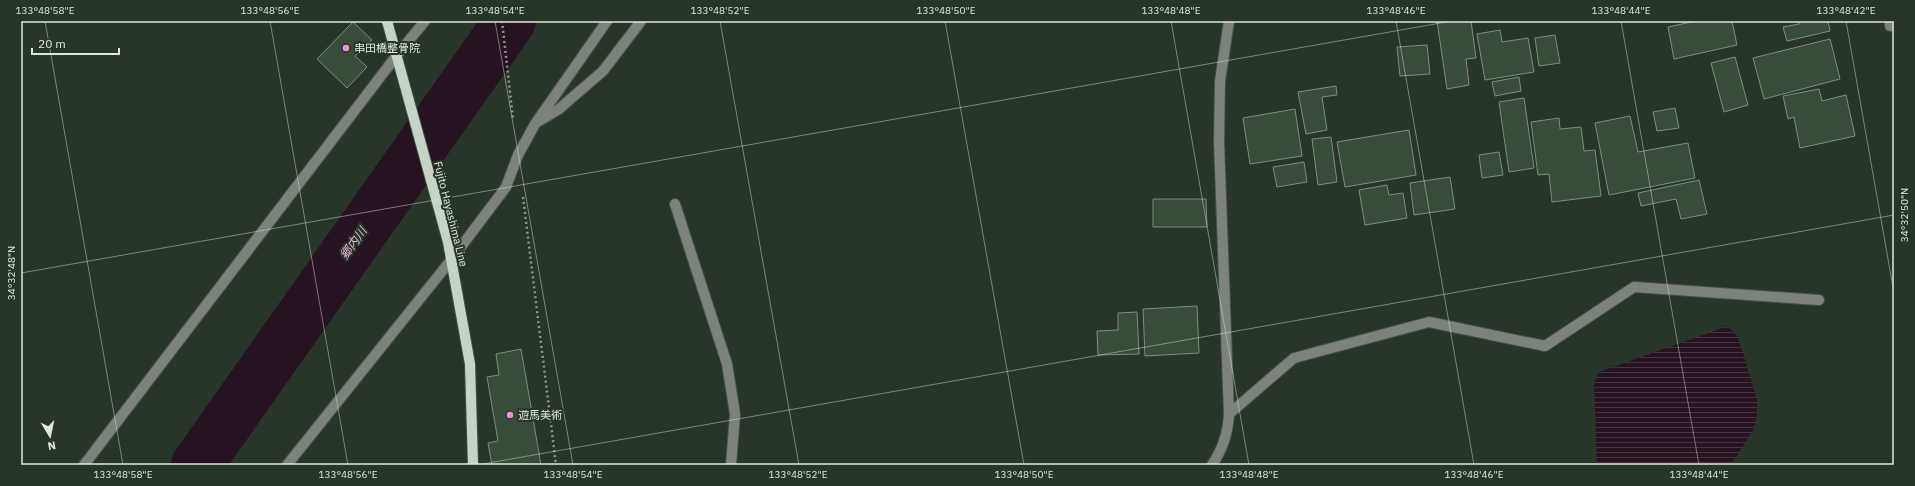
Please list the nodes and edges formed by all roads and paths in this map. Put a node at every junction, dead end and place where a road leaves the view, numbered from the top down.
1 (387, 21) edge
2 (425, 21) edge
3 (502, 21) edge
4 (607, 21) edge
5 (641, 21) edge
6 (1229, 21) edge
7 (397, 55) junction
8 (514, 120) dead end
9 (535, 124) junction
10 (523, 195) dead end
11 (675, 204) dead end
12 (451, 260) junction
13 (1818, 300) dead end
14 (1229, 414) junction
15 (84, 465) edge
16 (287, 465) edge
17 (473, 465) edge
18 (556, 465) edge
19 (731, 465) edge
20 (1212, 465) edge

1 - 7 main road, Fujito Hayashima Line
2 - 7 street
3 - 8 path
4 - 9 street
5 - 9 street
6 - 14 street
7 - 12 main road, Fujito Hayashima Line
7 - 15 street
9 - 12 street
10 - 18 path
11 - 19 street
12 - 16 street
12 - 17 main road, Fujito Hayashima Line
13 - 14 street
14 - 20 street

